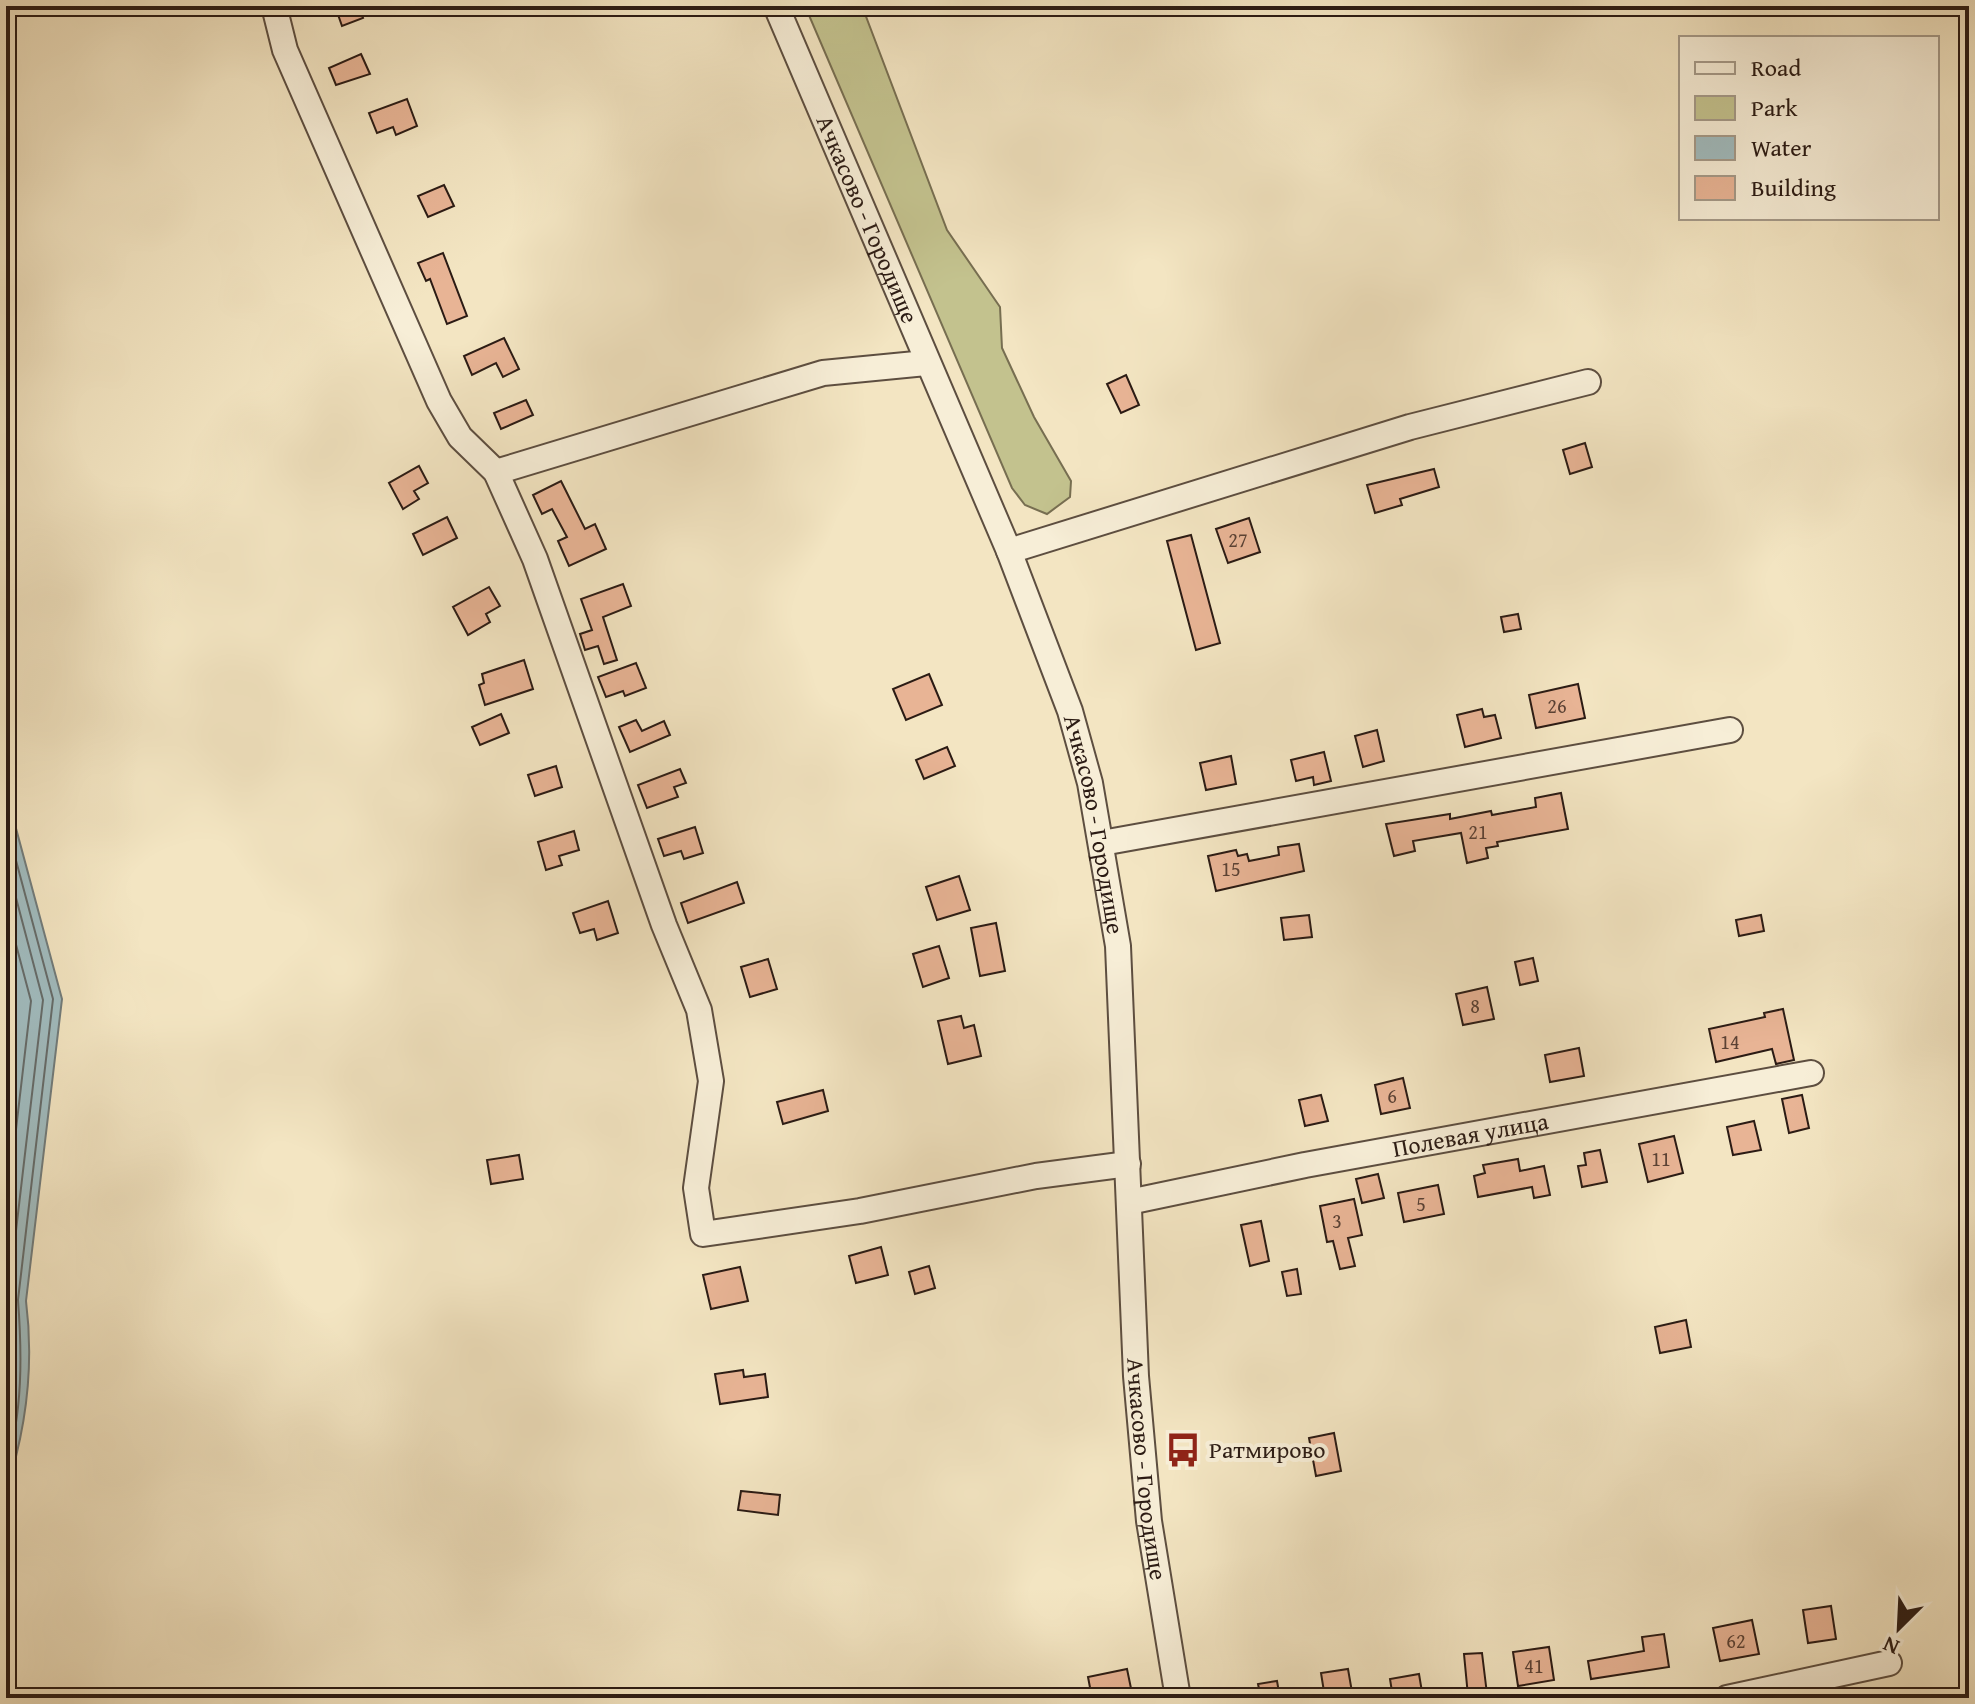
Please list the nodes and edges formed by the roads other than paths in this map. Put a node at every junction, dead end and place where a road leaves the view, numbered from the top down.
1 (274, 6) edge
2 (776, 6) edge
3 (926, 363) junction
4 (1588, 382) dead end
5 (496, 472) junction
6 (1009, 551) junction
7 (1730, 730) dead end
8 (1102, 843) junction
9 (1811, 1073) dead end
10 (1128, 1164) junction
11 (1129, 1202) junction
12 (1889, 1663) dead end
13 (1178, 1698) edge
14 (1727, 1698) edge

1 - 5 street
2 - 3 street, Ачкасово - Городище
3 - 5 street
3 - 6 street, Ачкасово - Городище
4 - 6 street
5 - 10 street
6 - 8 street, Ачкасово - Городище
7 - 8 street
8 - 10 street, Ачкасово - Городище
9 - 11 street, Полевая улица
10 - 11 street, Ачкасово - Городище
11 - 13 street, Ачкасово - Городище
12 - 14 street

